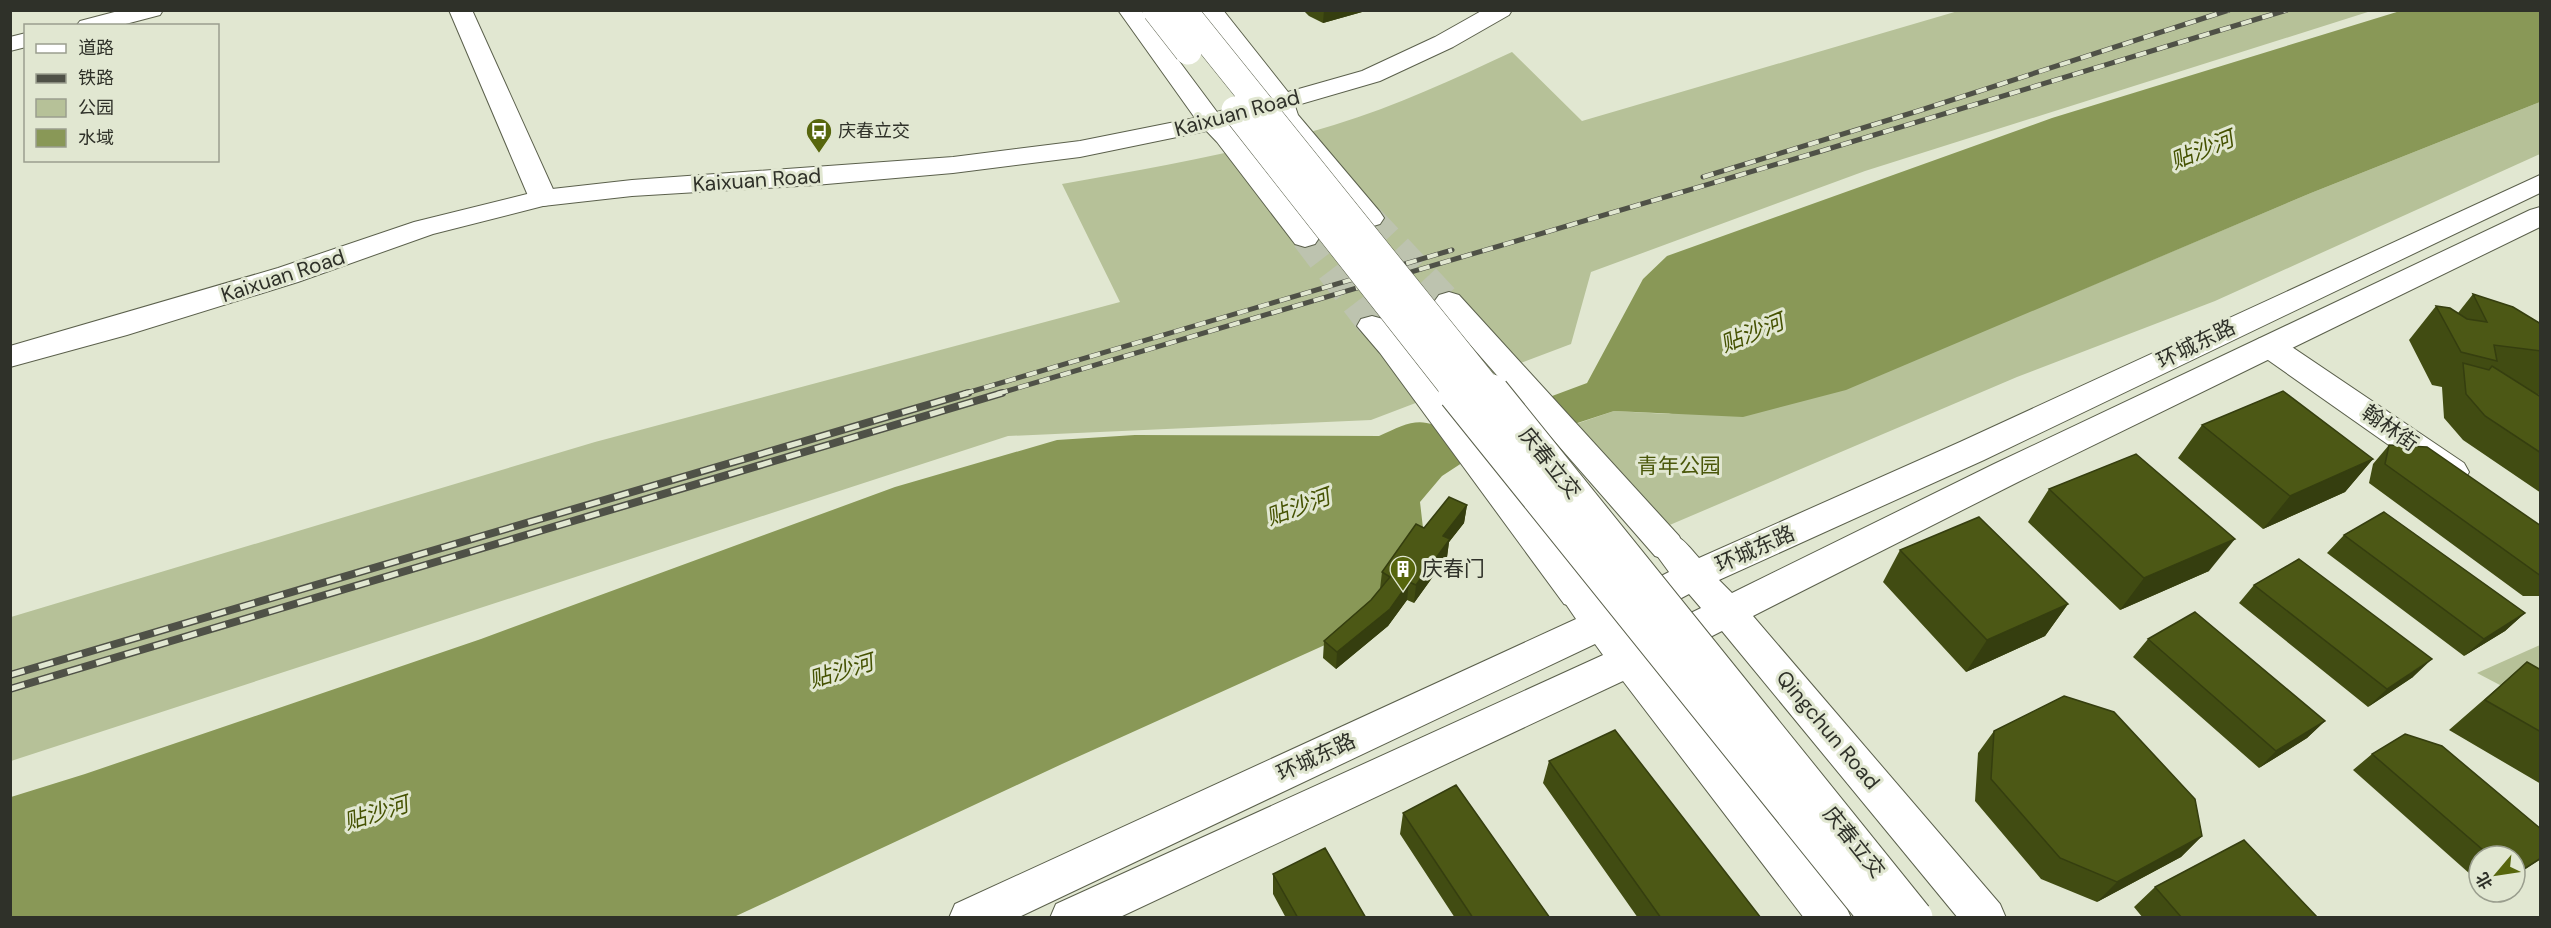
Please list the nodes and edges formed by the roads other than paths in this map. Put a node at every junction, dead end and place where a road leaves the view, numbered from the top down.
1 (152, 10) edge
2 (1129, 10) edge
3 (1156, 10) edge
4 (1183, 10) edge
5 (1210, 10) edge
6 (1501, 10) edge
7 (464, 11) edge
8 (96, 24) edge
9 (1284, 102) junction
10 (1210, 122) junction
11 (2541, 183) edge
12 (543, 198) junction
13 (2541, 216) edge
14 (1370, 218) tunnel mouth
15 (1305, 238) tunnel mouth
16 (1449, 302) tunnel mouth
17 (1372, 326) tunnel mouth
18 (116, 328) junction
19 (2269, 346) junction
20 (10, 357) edge
21 (10, 372) edge
22 (2474, 486) edge
23 (1695, 575) junction
24 (1725, 612) junction
25 (1599, 625) junction
26 (1628, 661) junction
27 (970, 918) edge
28 (1071, 918) edge
29 (1830, 918) edge
30 (1879, 918) edge
31 (1914, 918) edge
32 (1985, 918) edge

1 - 8 main road
2 - 10 main road
3 - 30 main road, 庆春立交, bridge
4 - 31 main road, 庆春立交, bridge
5 - 9 main road
6 - 9 main road, Kaixuan Road
7 - 12 main road
9 - 10 main road, Kaixuan Road
9 - 14 main road
10 - 12 main road, Kaixuan Road
10 - 15 main road
11 - 23 main road, 环城东路
12 - 18 main road, Kaixuan Road
13 - 19 main road, 环城东路
16 - 23 main road, Qingchun Road
17 - 25 main road
18 - 20 main road, Kaixuan Road
18 - 21 main road
19 - 22 main road, 翰林街
19 - 24 main road, 环城东路
23 - 24 main road, Qingchun Road
23 - 25 main road, 环城东路
24 - 26 main road, 环城东路
24 - 32 main road, Qingchun Road
25 - 26 main road
25 - 27 main road, 环城东路
26 - 28 main road, 环城东路
26 - 29 main road

